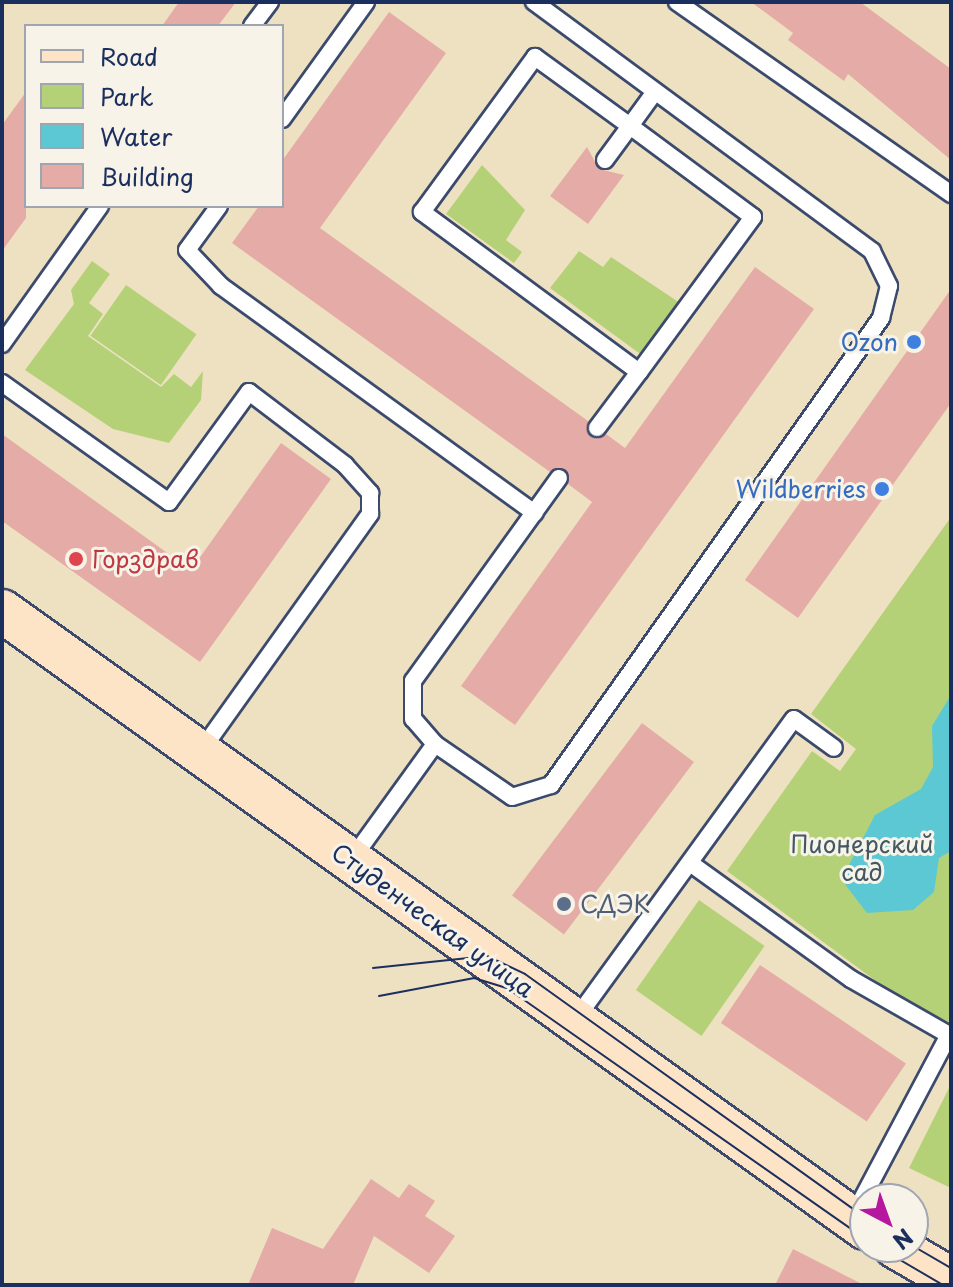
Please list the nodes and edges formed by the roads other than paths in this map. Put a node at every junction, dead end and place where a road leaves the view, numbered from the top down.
1 (270, 2) edge
2 (366, 2) edge
3 (534, 2) edge
4 (677, 2) edge
5 (254, 24) edge
6 (654, 93) junction
7 (284, 116) edge
8 (630, 126) junction
9 (605, 160) dead end
10 (951, 194) edge
11 (99, 208) edge
12 (218, 208) edge
13 (2, 344) edge
14 (639, 372) junction
15 (2, 383) edge
16 (597, 428) dead end
17 (559, 478) dead end
18 (535, 513) junction
19 (2, 611) edge
20 (435, 744) junction
21 (834, 748) dead end
22 (200, 753) junction
23 (350, 861) junction
24 (690, 863) junction
25 (574, 1021) junction
26 (950, 1036) edge
27 (878, 1183) edge
28 (849, 1217) edge
29 (924, 1263) edge
30 (951, 1279) edge

1 - 5 lane
2 - 7 lane
3 - 6 lane
4 - 10 lane
6 - 8 lane
6 - 20 lane
8 - 9 lane
8 - 14 lane
8 - 14 lane
11 - 13 lane
12 - 18 lane
14 - 16 lane
15 - 22 lane
17 - 18 lane
18 - 20 lane
19 - 22 street, Студенческая улица
20 - 23 lane
21 - 24 lane
22 - 23 street, Студенческая улица
23 - 25 street, Студенческая улица
24 - 25 lane
24 - 26 lane
25 - 28 street, Студенческая улица
26 - 27 lane
29 - 30 street

